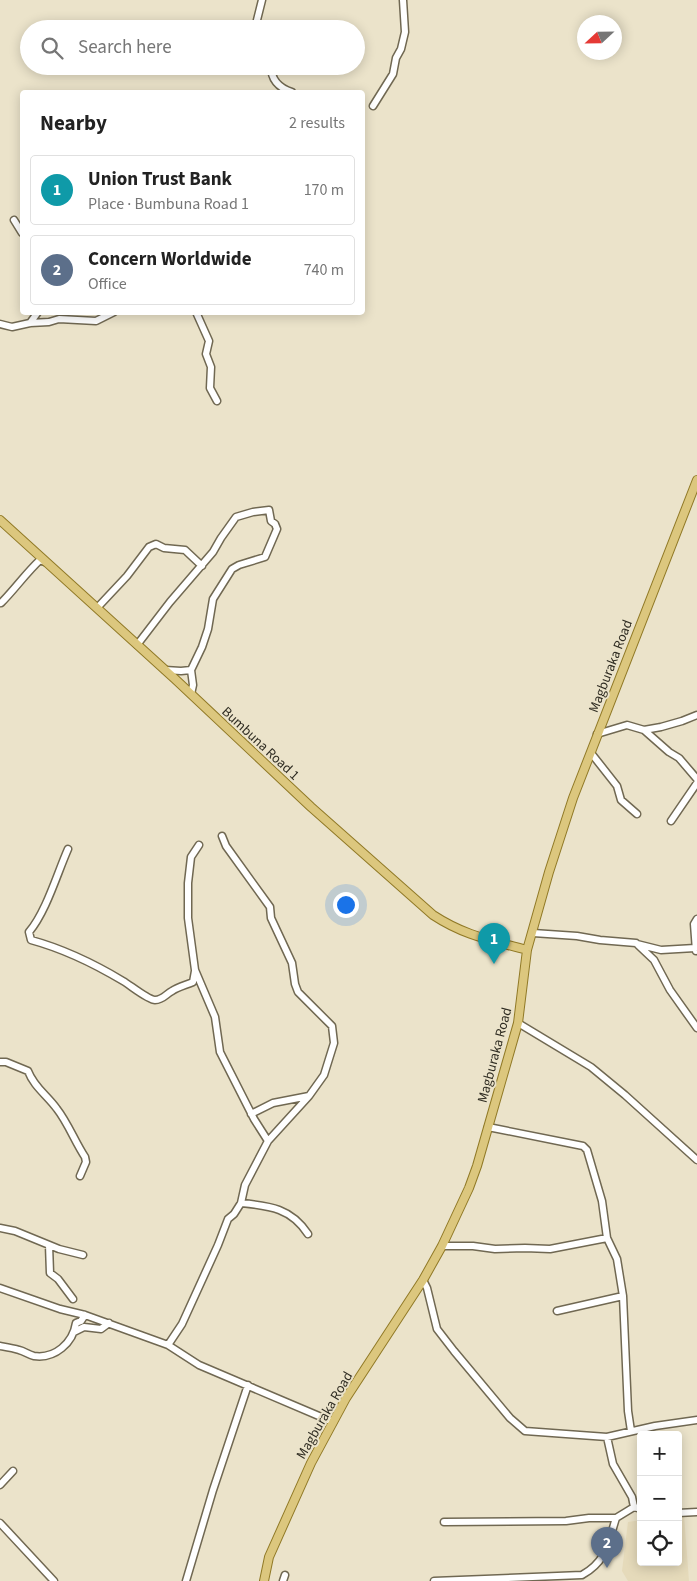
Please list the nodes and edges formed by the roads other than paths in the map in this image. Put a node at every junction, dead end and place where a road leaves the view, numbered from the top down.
1 (262, 0) edge
2 (403, 0) edge
3 (257, 20) edge
4 (272, 75) edge
5 (288, 90) edge
6 (373, 106) dead end
7 (14, 220) dead end
8 (20, 230) edge
9 (36, 315) edge
10 (108, 315) edge
11 (197, 315) edge
12 (30, 323) junction
13 (0, 324) edge
14 (217, 401) dead end
15 (697, 480) edge
16 (0, 520) edge
17 (46, 562) junction
18 (202, 566) junction
19 (0, 603) edge
20 (97, 608) junction
21 (137, 644) junction
22 (165, 670) junction
23 (191, 670) junction
24 (190, 694) junction
25 (697, 715) edge
26 (644, 730) junction
27 (597, 734) junction
28 (590, 753) junction
29 (697, 781) edge
30 (637, 814) dead end
31 (671, 821) dead end
32 (222, 836) dead end
33 (199, 845) dead end
34 (68, 849) dead end
35 (697, 919) edge
36 (533, 933) junction
37 (636, 943) junction
38 (527, 950) junction
39 (696, 950) edge
40 (195, 970) junction
41 (193, 982) junction
42 (203, 990) junction
43 (518, 1023) junction
44 (697, 1028) edge
45 (0, 1062) edge
46 (309, 1096) junction
47 (251, 1114) junction
48 (488, 1127) junction
49 (268, 1141) junction
50 (697, 1160) edge
51 (80, 1176) dead end
52 (240, 1204) junction
53 (0, 1228) edge
54 (308, 1234) dead end
55 (608, 1238) junction
56 (49, 1245) junction
57 (442, 1246) junction
58 (83, 1255) dead end
59 (423, 1280) junction
60 (0, 1288) edge
61 (623, 1296) junction
62 (73, 1299) dead end
63 (557, 1311) dead end
64 (85, 1315) junction
65 (109, 1323) junction
66 (74, 1332) junction
67 (168, 1345) junction
68 (0, 1346) edge
69 (248, 1385) junction
70 (697, 1420) edge
71 (333, 1422) junction
72 (631, 1431) junction
73 (607, 1437) junction
74 (13, 1471) dead end
75 (0, 1485) edge
76 (637, 1508) edge
77 (697, 1512) edge
78 (682, 1513) edge
79 (616, 1518) junction
80 (444, 1522) dead end
81 (0, 1524) edge
82 (54, 1581) edge
83 (186, 1581) edge
84 (264, 1581) edge
85 (434, 1581) edge

1 - 3 street
2 - 6 street
4 - 5 street
7 - 8 street
9 - 12 street
10 - 12 street
11 - 14 street
12 - 13 street
15 - 27 main road, Magburaka Road
16 - 17 main road, Bumbuna Road 1
17 - 19 street
17 - 20 main road, Bumbuna Road 1
18 - 20 street
18 - 21 street
18 - 23 street
20 - 21 main road, Bumbuna Road 1
21 - 22 main road, Bumbuna Road 1
22 - 23 street
22 - 24 main road, Bumbuna Road 1
23 - 24 street
24 - 38 main road, Bumbuna Road 1
25 - 26 street
26 - 27 street
26 - 29 street
27 - 28 main road, Magburaka Road
28 - 30 street
28 - 36 main road, Magburaka Road
29 - 31 street
32 - 46 street
33 - 40 street
34 - 41 street
35 - 39 street
36 - 37 street
36 - 38 main road, Magburaka Road
37 - 39 street
37 - 44 street
38 - 43 main road, Magburaka Road
40 - 41 street
40 - 42 street
41 - 42 street
42 - 47 street
43 - 48 main road, Magburaka Road
43 - 50 street
45 - 51 street
46 - 47 street
46 - 49 street
47 - 49 street
48 - 55 street
48 - 57 main road, Magburaka Road
49 - 52 street
52 - 54 street
52 - 67 street
53 - 56 street
55 - 57 street
55 - 61 street
56 - 58 street
56 - 62 street
57 - 59 main road, Magburaka Road
59 - 71 main road, Magburaka Road
59 - 73 street
60 - 64 street
61 - 63 street
61 - 72 street
64 - 65 street
64 - 66 street
65 - 66 street
65 - 67 street
66 - 68 street
67 - 69 street
69 - 71 street
69 - 83 street
70 - 72 street
71 - 84 main road, Magburaka Road
72 - 73 street
73 - 76 street
74 - 75 street
76 - 79 street
77 - 78 street
79 - 80 street
79 - 85 street
81 - 82 street

